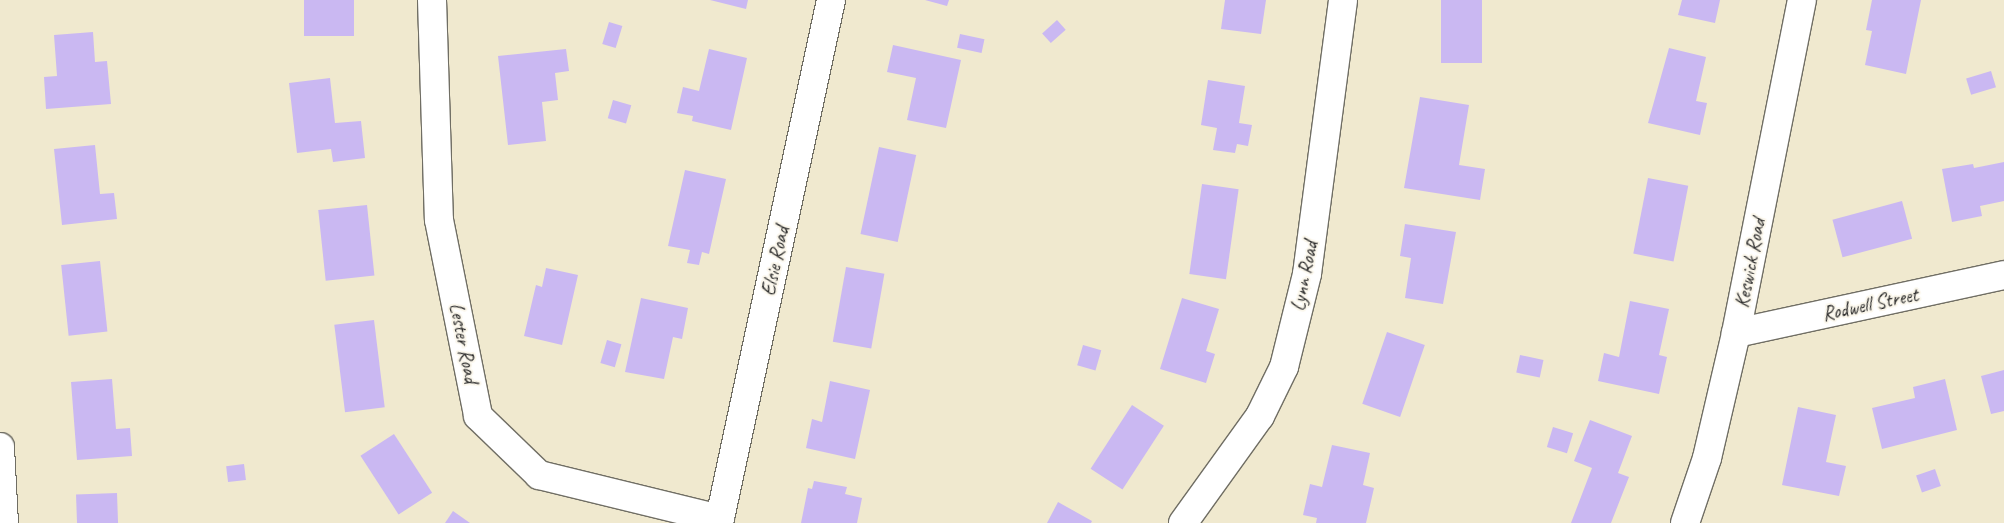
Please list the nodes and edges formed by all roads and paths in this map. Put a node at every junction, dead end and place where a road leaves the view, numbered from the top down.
1 (432, 0) edge
2 (831, 0) edge
3 (1343, 0) edge
4 (1802, 0) edge
5 (2004, 275) edge
6 (1736, 333) junction
7 (0, 447) edge
8 (720, 521) edge
9 (4, 523) edge
10 (1183, 523) edge
11 (1685, 523) edge

1 - 8 street, Lester Road
2 - 8 street, Elsie Road
3 - 10 street, Lynn Road
4 - 6 street, Keswick Road
5 - 6 street, Rodwell Street
6 - 11 street, Keswick Road
7 - 9 street

